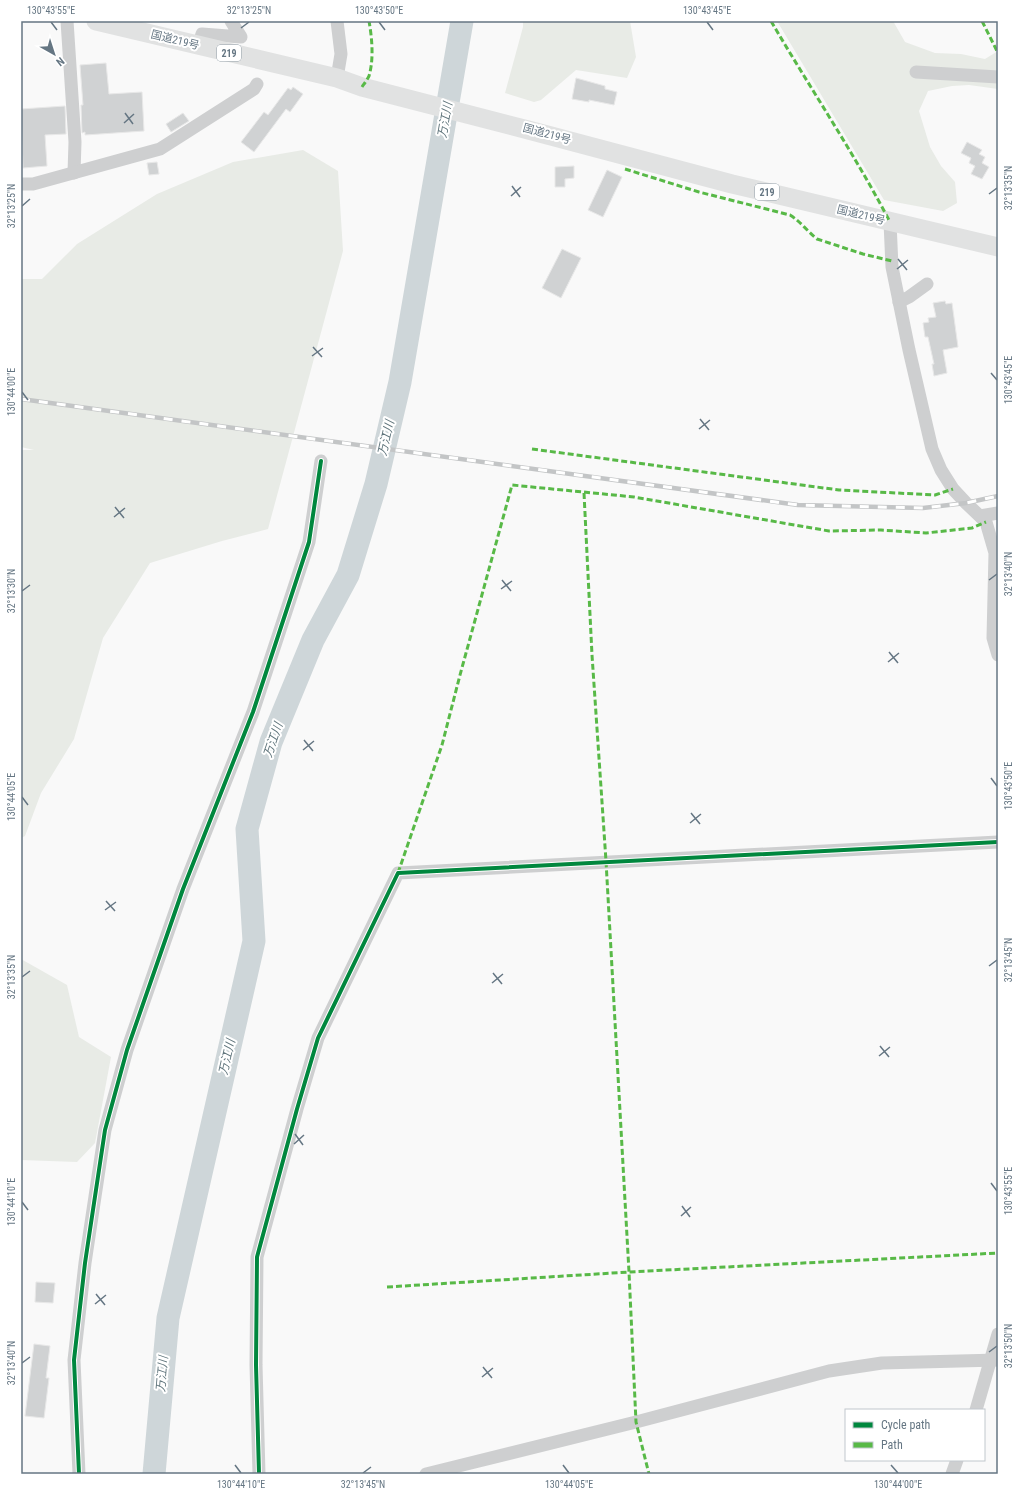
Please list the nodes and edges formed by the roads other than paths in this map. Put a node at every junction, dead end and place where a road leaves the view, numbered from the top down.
1 (67, 21) edge
2 (96, 21) edge
3 (231, 21) edge
4 (337, 21) edge
5 (198, 46) junction
6 (916, 72) dead end
7 (998, 77) edge
8 (337, 78) junction
9 (257, 84) dead end
10 (74, 173) junction
11 (21, 184) edge
12 (890, 222) junction
13 (998, 247) edge
14 (927, 284) dead end
15 (899, 302) junction
16 (321, 461) dead end
17 (998, 513) edge
18 (980, 516) junction
19 (998, 655) edge
20 (998, 842) edge
21 (998, 1334) edge
22 (995, 1360) edge
23 (976, 1409) edge
24 (957, 1461) edge
25 (79, 1474) edge
26 (258, 1474) edge
27 (426, 1474) edge
28 (952, 1474) edge

1 - 10 street
2 - 5 highway, 国道219号 / 219
3 - 5 street
4 - 8 street
5 - 8 highway, 国道219号 / 219
6 - 7 street
8 - 12 highway, 国道219号 / 219
9 - 10 street
10 - 11 street
12 - 13 highway, 国道219号 / 219
12 - 15 street
14 - 15 street
15 - 18 street
16 - 25 street
17 - 18 street
18 - 19 street
20 - 26 street
21 - 22 street
22 - 23 street
22 - 27 street
24 - 28 street

